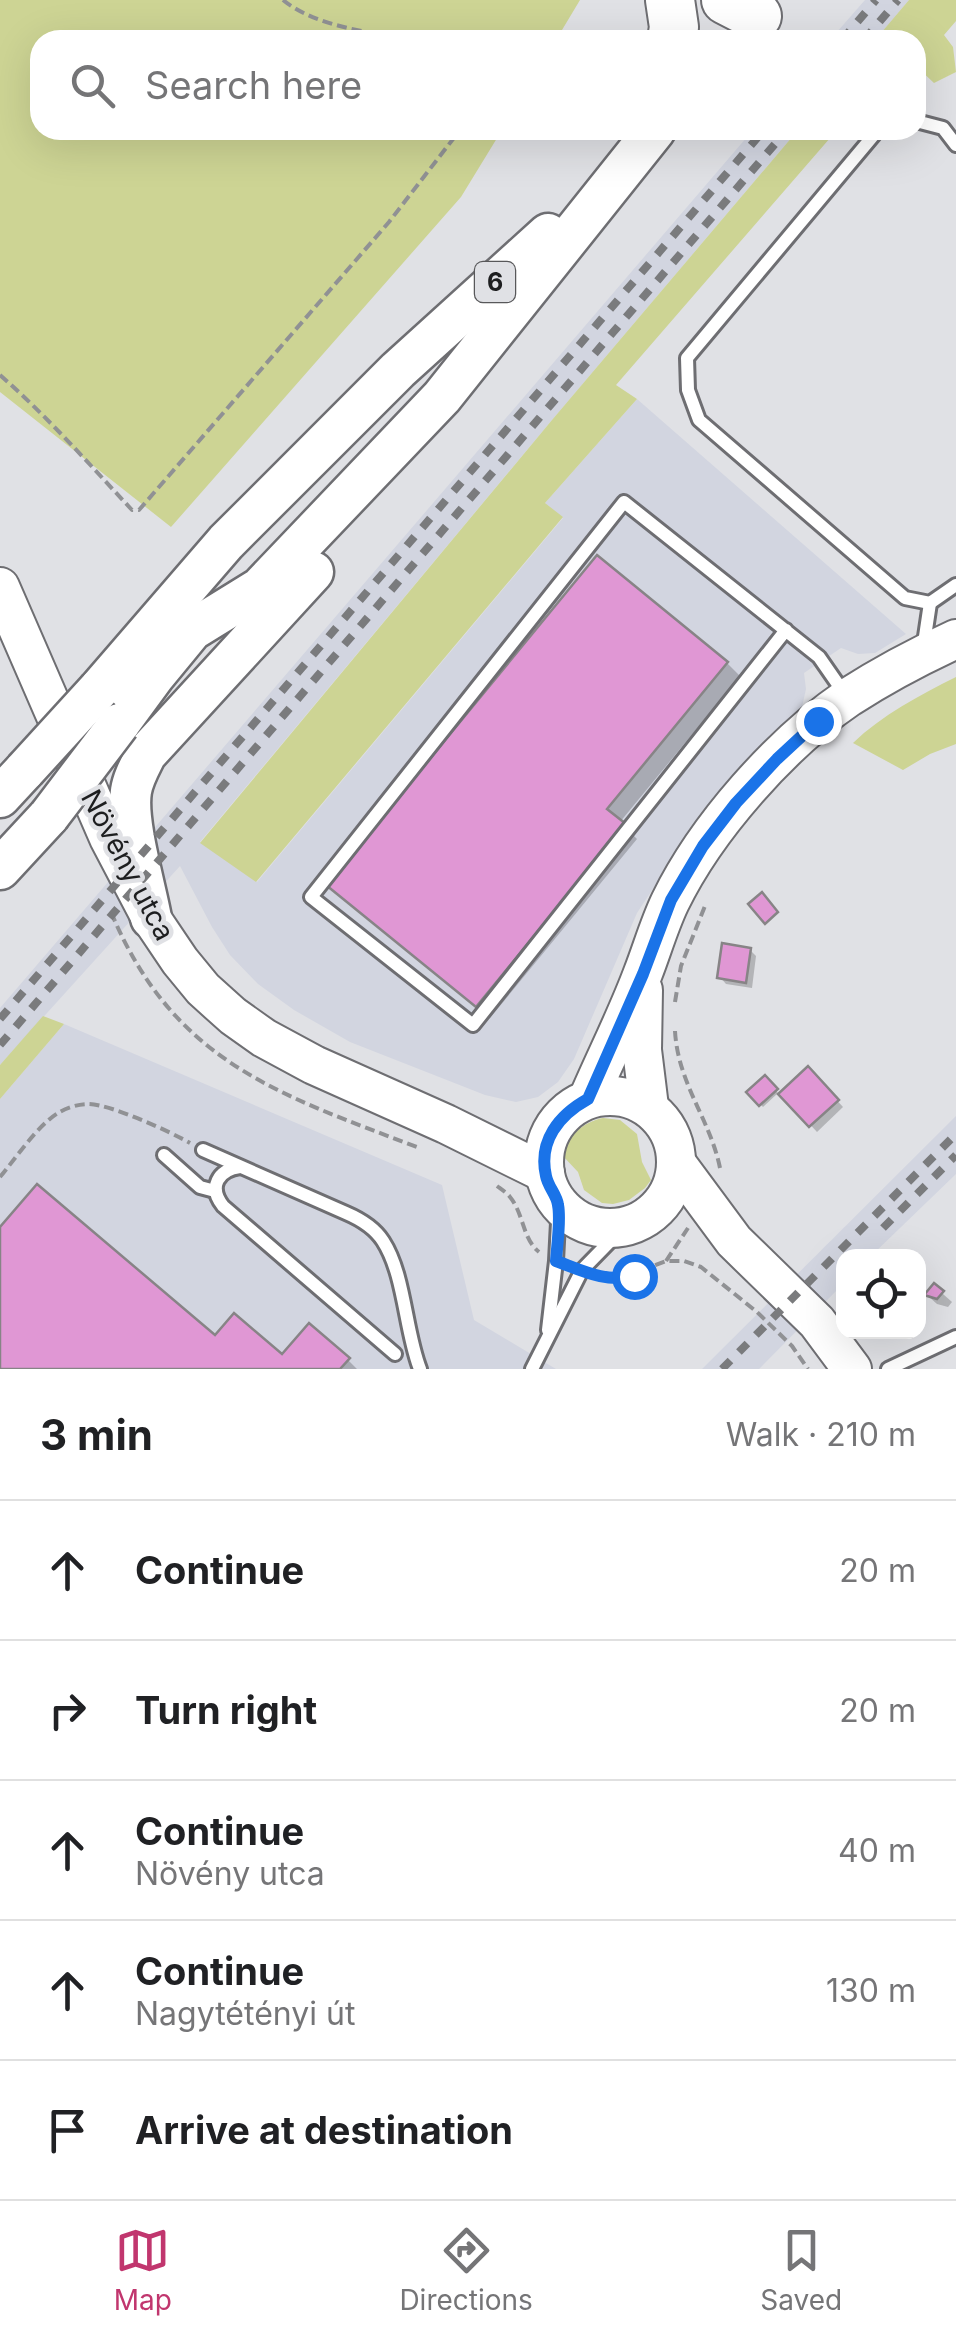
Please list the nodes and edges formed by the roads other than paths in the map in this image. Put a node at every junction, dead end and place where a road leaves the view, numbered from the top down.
1 (670, 0) edge
2 (674, 30) edge
3 (926, 124) edge
4 (647, 140) edge
5 (870, 140) edge
6 (956, 145) edge
7 (442, 397) junction
8 (956, 585) edge
9 (0, 587) edge
10 (930, 603) junction
11 (786, 630) junction
12 (939, 647) edge
13 (848, 698) junction
14 (12, 783) edge
15 (0, 869) edge
16 (151, 918) junction
17 (643, 974) junction
18 (588, 1099) junction
19 (649, 1108) junction
20 (556, 1123) junction
21 (434, 1136) junction
22 (203, 1150) road end
23 (164, 1155) dead end
24 (677, 1164) junction
25 (242, 1167) junction
26 (552, 1188) junction
27 (215, 1191) junction
28 (635, 1222) junction
29 (734, 1241) junction
30 (956, 1337) edge
31 (547, 1341) junction
32 (395, 1354) dead end
33 (420, 1369) edge
34 (532, 1369) edge
35 (852, 1369) edge
36 (888, 1369) edge

1 - 2 highway
3 - 6 lane
4 - 7 main road, 6
4 - 14 main road, 6, bridge
5 - 10 lane
7 - 15 main road, 6, bridge
7 - 16 main road
8 - 10 lane
9 - 16 main road, Növény utca
10 - 12 lane
11 - 11 lane
11 - 13 lane
12 - 13 main road
13 - 17 main road
16 - 21 main road, Növény utca
17 - 18 main road
17 - 19 main road
18 - 19 main road
18 - 20 main road, Növény utca
19 - 24 main road, Növény utca
20 - 21 main road, Növény utca
20 - 26 main road
21 - 26 main road, Növény utca
22 - 25 lane
23 - 27 lane
24 - 28 main road
24 - 29 main road, Növény utca
25 - 27 lane
25 - 33 lane
26 - 28 main road, Növény utca
26 - 31 lane
27 - 32 lane
28 - 29 main road, Növény utca
28 - 31 lane
29 - 35 main road, Növény utca
30 - 36 lane
31 - 34 lane

